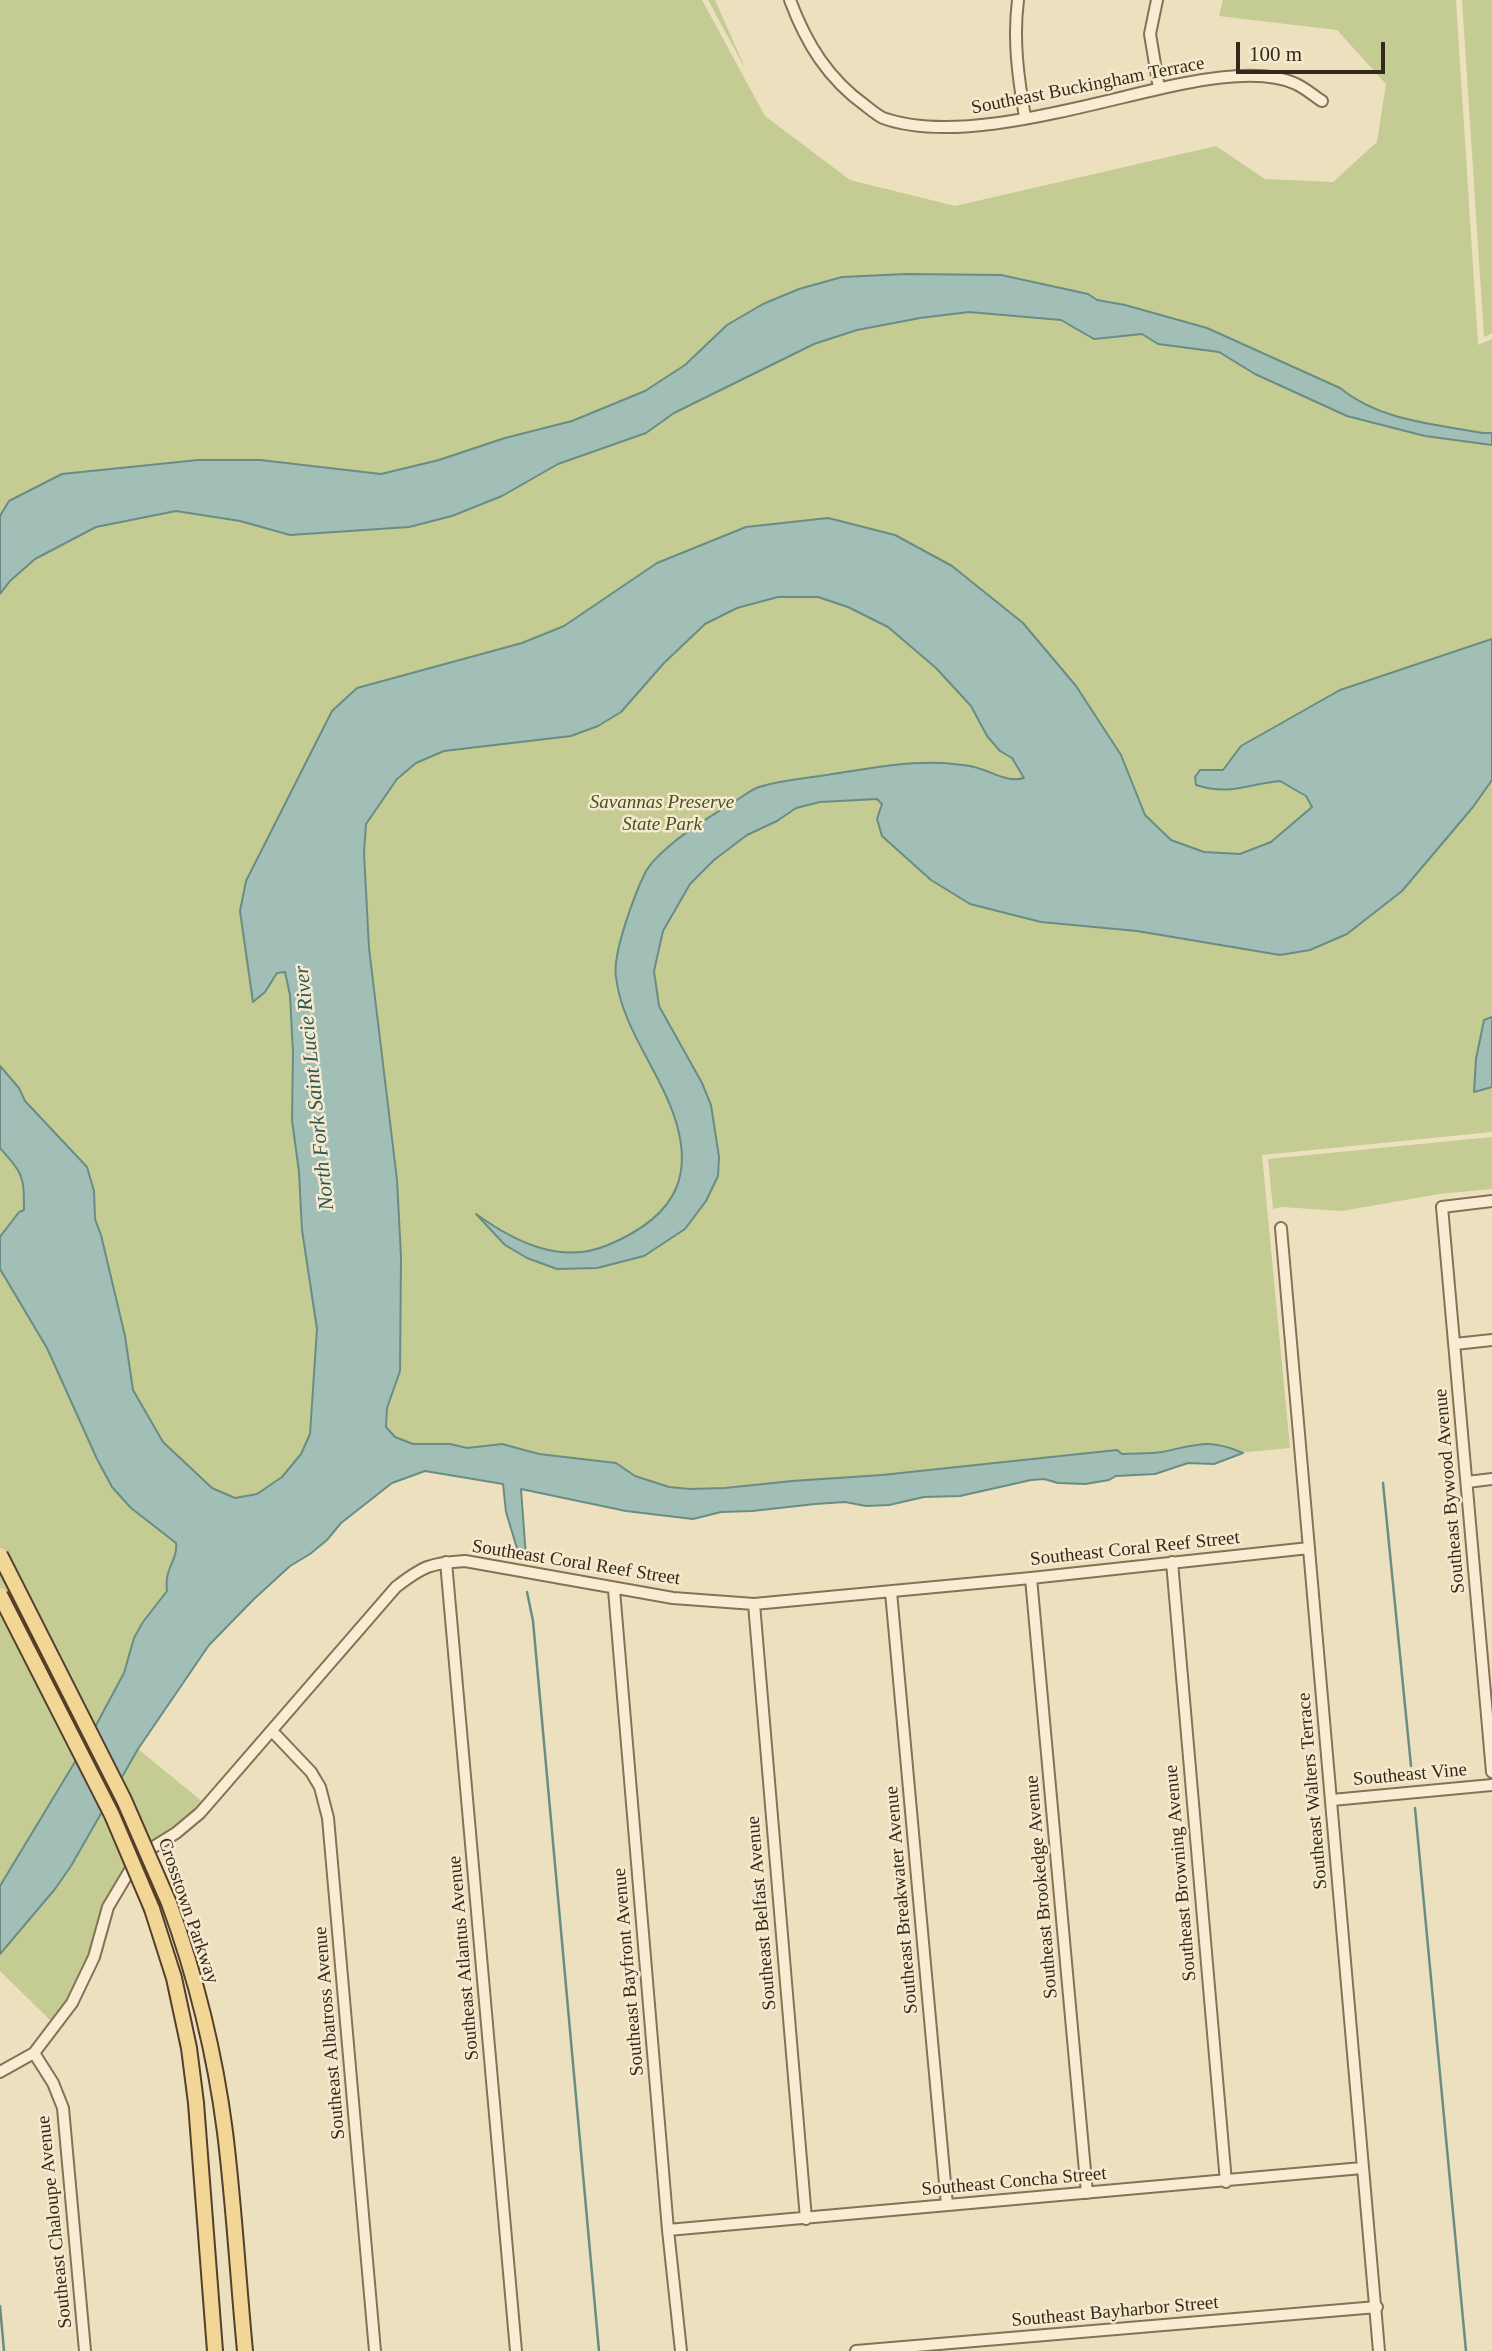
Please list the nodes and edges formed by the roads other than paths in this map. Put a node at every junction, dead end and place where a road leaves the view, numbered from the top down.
1 (790, 0) edge
2 (1018, 0) edge
3 (1157, 0) edge
4 (1159, 88) junction
5 (1322, 101) dead end
6 (1025, 117) junction
7 (1492, 1201) edge
8 (1281, 1227) dead end
9 (1492, 1340) edge
10 (1455, 1344) junction
11 (1492, 1479) edge
12 (1467, 1482) junction
13 (1309, 1548) junction
14 (0, 1555) edge
15 (446, 1562) junction
16 (1172, 1562) junction
17 (1031, 1578) junction
18 (614, 1590) junction
19 (891, 1592) junction
20 (0, 1595) edge
21 (754, 1604) junction
22 (1492, 1623) edge
23 (1479, 1624) junction
24 (272, 1731) junction
25 (1492, 1772) edge
26 (1492, 1785) edge
27 (1332, 1800) junction
28 (34, 2053) junction
29 (0, 2072) edge
30 (1363, 2168) junction
31 (1226, 2182) junction
32 (1087, 2193) junction
33 (947, 2206) junction
34 (806, 2219) junction
35 (668, 2230) junction
36 (1377, 2307) junction
37 (85, 2351) edge
38 (215, 2351) edge
39 (245, 2351) edge
40 (375, 2351) edge
41 (516, 2351) edge
42 (681, 2351) edge
43 (856, 2351) edge
44 (1380, 2351) edge

1 - 6 street, Southeast Buckingham Terrace
2 - 6 street
3 - 4 street
4 - 5 street, Southeast Buckingham Terrace
4 - 6 street, Southeast Buckingham Terrace
7 - 10 street, Southeast Bywood Avenue
8 - 13 street, Southeast Walters Terrace
9 - 10 street
10 - 12 street, Southeast Bywood Avenue
11 - 12 street
12 - 23 street, Southeast Bywood Avenue
13 - 16 street, Southeast Coral Reef Street
13 - 27 street, Southeast Walters Terrace
14 - 39 main road, Crosstown Parkway, bridge
15 - 18 street, Southeast Coral Reef Street
15 - 24 street, Southeast Coral Reef Street
15 - 41 street, Southeast Atlantus Avenue
16 - 17 street, Southeast Coral Reef Street
16 - 31 street, Southeast Browning Avenue
17 - 19 street, Southeast Coral Reef Street
17 - 32 street, Southeast Brookedge Avenue
18 - 21 street, Southeast Coral Reef Street
18 - 35 street, Southeast Bayfront Avenue
19 - 21 street, Southeast Coral Reef Street
19 - 33 street, Southeast Breakwater Avenue
20 - 38 main road, Crosstown Parkway, bridge
21 - 34 street, Southeast Belfast Avenue
22 - 23 street
23 - 25 street, Southeast Bywood Avenue
24 - 28 street, Southeast Coral Reef Street
24 - 40 street, Southeast Albatross Avenue
26 - 27 street, Southeast Vine
27 - 30 street, Southeast Walters Terrace
28 - 29 street, Southeast Coral Reef Street
28 - 37 street, Southeast Chaloupe Avenue
30 - 31 street, Southeast Concha Street
30 - 36 street, Southeast Walters Terrace
31 - 32 street, Southeast Concha Street
32 - 33 street, Southeast Concha Street
33 - 34 street, Southeast Concha Street
34 - 35 street, Southeast Concha Street
35 - 42 street, Southeast Bayfront Avenue
36 - 43 street, Southeast Bayharbor Street
36 - 44 street, Southeast Walters Terrace

